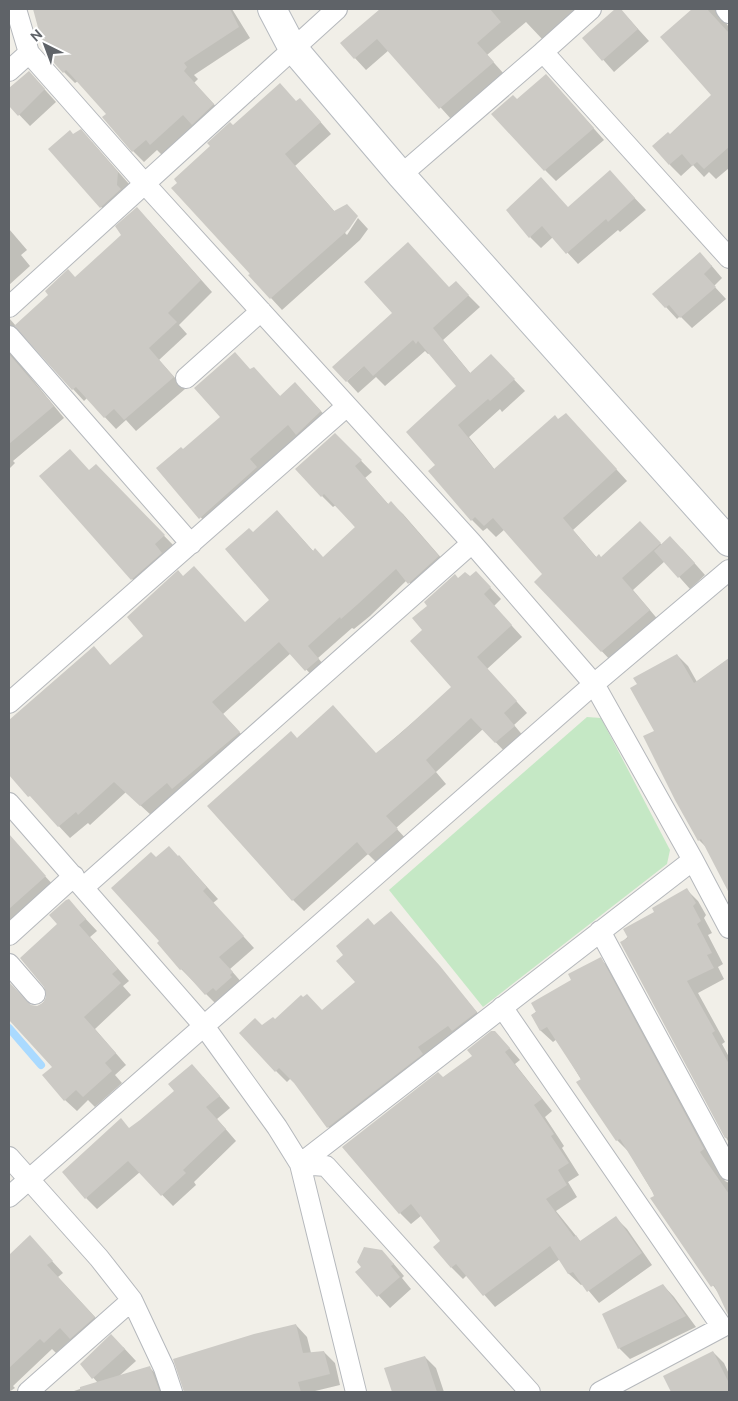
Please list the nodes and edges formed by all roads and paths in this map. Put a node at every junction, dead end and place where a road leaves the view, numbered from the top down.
1 (16, 9) edge
2 (272, 9) edge
3 (336, 9) edge
4 (591, 9) edge
5 (726, 9) edge
6 (729, 13) edge
7 (292, 47) junction
8 (543, 52) junction
9 (30, 53) junction
10 (9, 71) edge
11 (401, 175) junction
12 (145, 184) junction
13 (729, 258) edge
14 (9, 307) edge
15 (261, 311) junction
16 (9, 336) edge
17 (186, 378) dead end
18 (347, 406) junction
19 (729, 542) edge
20 (472, 543) junction
21 (191, 544) junction
22 (729, 570) edge
23 (594, 684) junction
24 (9, 703) edge
25 (9, 802) edge
26 (693, 860) junction
27 (79, 882) junction
28 (729, 928) edge
29 (600, 931) junction
30 (9, 935) edge
31 (9, 964) edge
32 (35, 994) dead end
33 (502, 1007) junction
34 (204, 1026) junction
35 (9, 1157) edge
36 (300, 1164) junction
37 (729, 1170) edge
38 (28, 1180) junction
39 (9, 1197) edge
40 (132, 1300) junction
41 (727, 1331) edge
42 (28, 1392) edge
43 (172, 1392) edge
44 (356, 1392) edge
45 (530, 1392) edge
46 (600, 1392) edge

1 - 9 street
2 - 7 street
3 - 7 street
4 - 8 street
5 - 6 street
7 - 11 street
7 - 12 street
8 - 11 street
8 - 13 street
9 - 10 street
9 - 12 street
11 - 19 street
12 - 14 street
12 - 15 street
15 - 17 street
15 - 18 street
16 - 21 street
18 - 20 street
18 - 21 street
20 - 23 street
20 - 27 street
21 - 24 street
22 - 23 street
23 - 26 street
23 - 34 street
25 - 27 street
26 - 28 street
26 - 29 street
27 - 30 street
27 - 34 street
29 - 33 street
29 - 37 street
31 - 32 street
33 - 36 street
33 - 41 street
34 - 36 street
34 - 38 street
35 - 38 street
36 - 44 street
36 - 45 street
38 - 39 street
38 - 40 street
40 - 42 street
40 - 43 street
41 - 46 street

